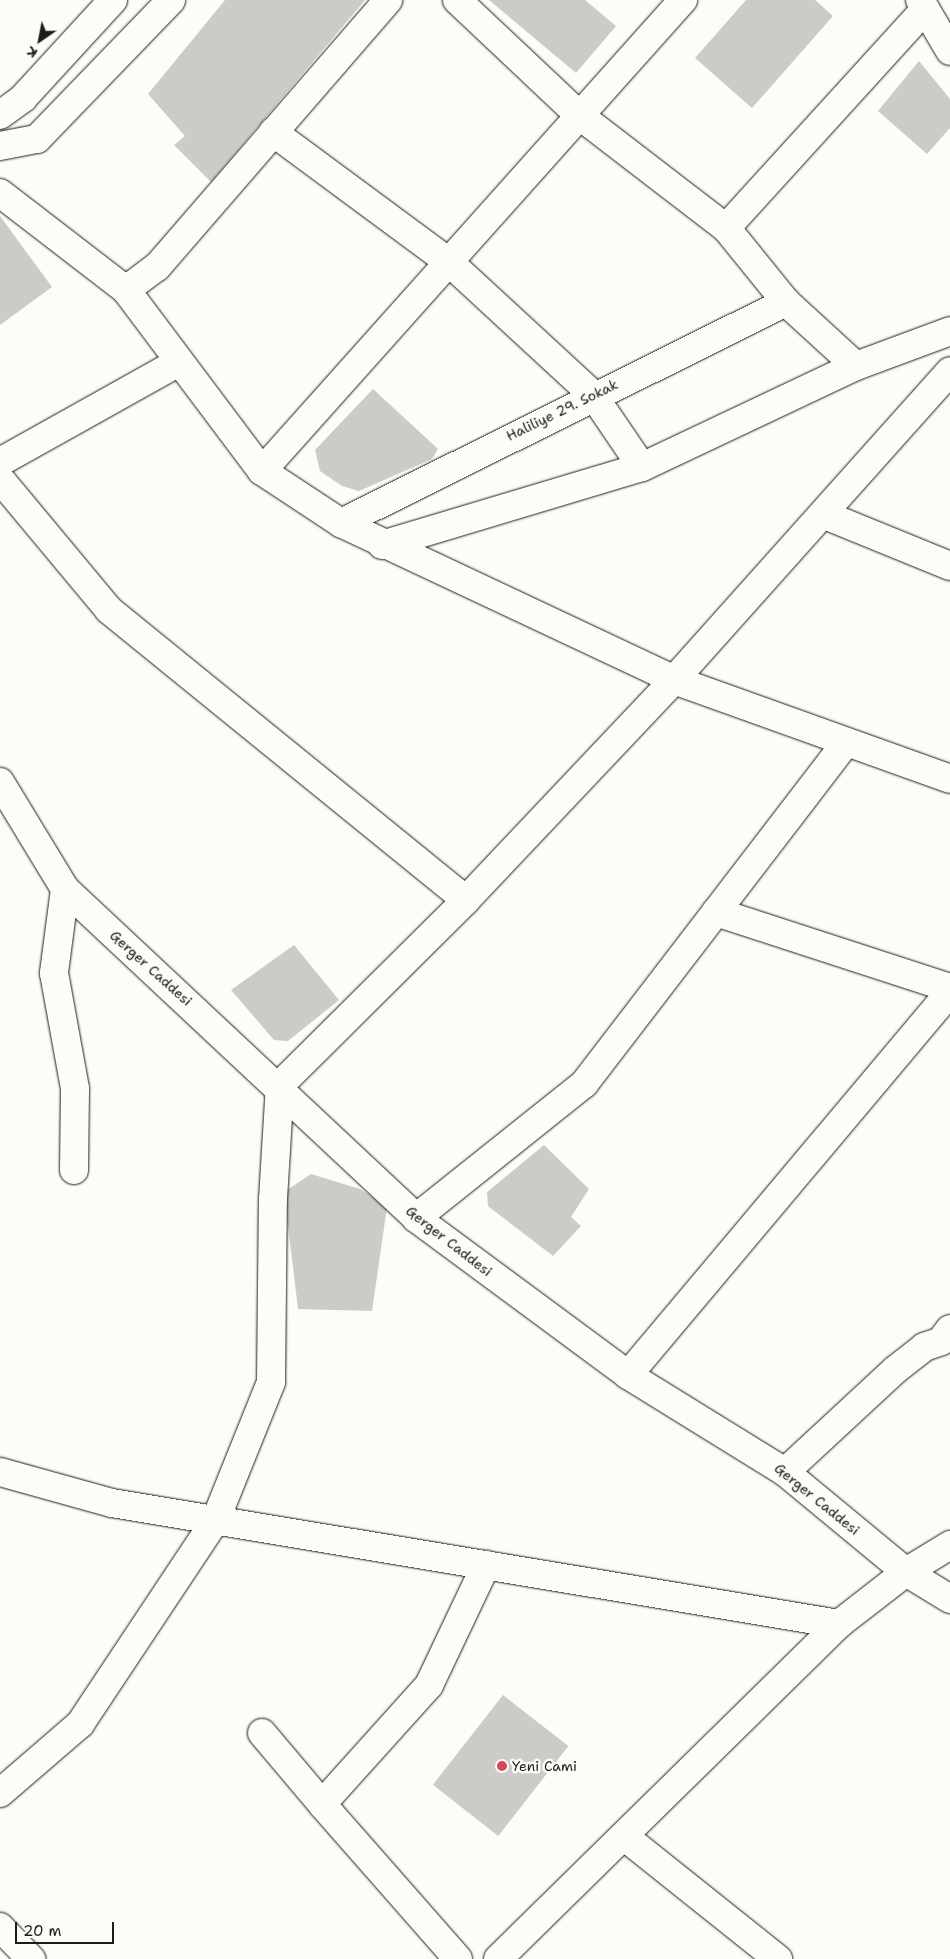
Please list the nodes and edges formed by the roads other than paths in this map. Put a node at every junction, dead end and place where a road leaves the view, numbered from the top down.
1 (113, 0) edge
2 (171, 0) edge
3 (388, 0) edge
4 (457, 0) edge
5 (683, 0) edge
6 (922, 5) edge
7 (950, 51) edge
8 (0, 116) edge
9 (580, 116) junction
10 (274, 132) junction
11 (0, 146) edge
12 (0, 194) edge
13 (726, 228) junction
14 (449, 262) junction
15 (126, 290) junction
16 (786, 302) junction
17 (950, 331) edge
18 (177, 363) junction
19 (856, 366) junction
20 (950, 372) edge
21 (593, 395) junction
22 (0, 462) edge
23 (642, 467) junction
24 (262, 471) junction
25 (0, 480) edge
26 (825, 515) junction
27 (341, 523) junction
28 (382, 545) junction
29 (950, 566) edge
30 (674, 680) junction
31 (846, 742) junction
32 (950, 779) edge
33 (0, 782) edge
34 (65, 889) junction
35 (466, 900) junction
36 (716, 912) junction
37 (950, 988) edge
38 (950, 992) edge
39 (280, 1085) junction
40 (74, 1170) dead end
41 (416, 1218) junction
42 (950, 1329) edge
43 (628, 1375) junction
44 (0, 1472) edge
45 (785, 1472) junction
46 (216, 1519) junction
47 (950, 1545) edge
48 (486, 1565) junction
49 (906, 1572) junction
50 (950, 1599) edge
51 (839, 1624) junction
52 (262, 1733) dead end
53 (0, 1794) edge
54 (322, 1804) junction
55 (625, 1837) junction
56 (0, 1927) edge
57 (32, 1959) edge
58 (458, 1959) edge
59 (498, 1959) edge
60 (778, 1959) edge

1 - 8 street
2 - 11 street
3 - 10 street
4 - 9 street
5 - 9 street
6 - 7 street
6 - 13 street
9 - 13 street
9 - 14 street
10 - 14 street
10 - 15 street
12 - 15 street
13 - 16 street
14 - 21 street
14 - 24 street
15 - 18 street
16 - 19 street
16 - 21 street, Haliliye 29. Sokak
17 - 19 street
18 - 22 street
18 - 24 street
19 - 23 street
20 - 26 street
21 - 23 street
21 - 27 street, Haliliye 29. Sokak
23 - 28 street
24 - 27 street
25 - 35 street
26 - 29 street
26 - 30 street
27 - 28 street
28 - 30 street
30 - 31 street
30 - 35 street
31 - 32 street
31 - 36 street
33 - 34 street, Gerger Caddesi
34 - 39 street, Gerger Caddesi
34 - 40 street
35 - 39 street
36 - 37 street
36 - 41 street
38 - 43 street
39 - 41 street, Gerger Caddesi
39 - 46 street
41 - 43 street, Gerger Caddesi
42 - 45 street
43 - 45 street, Gerger Caddesi
44 - 46 street
45 - 49 street, Gerger Caddesi
46 - 48 street
46 - 53 street
47 - 49 street
48 - 51 street
48 - 54 street
49 - 50 street, Gerger Caddesi
49 - 51 street
51 - 55 street
52 - 54 street
54 - 58 street
55 - 59 street
55 - 60 street
56 - 57 street

